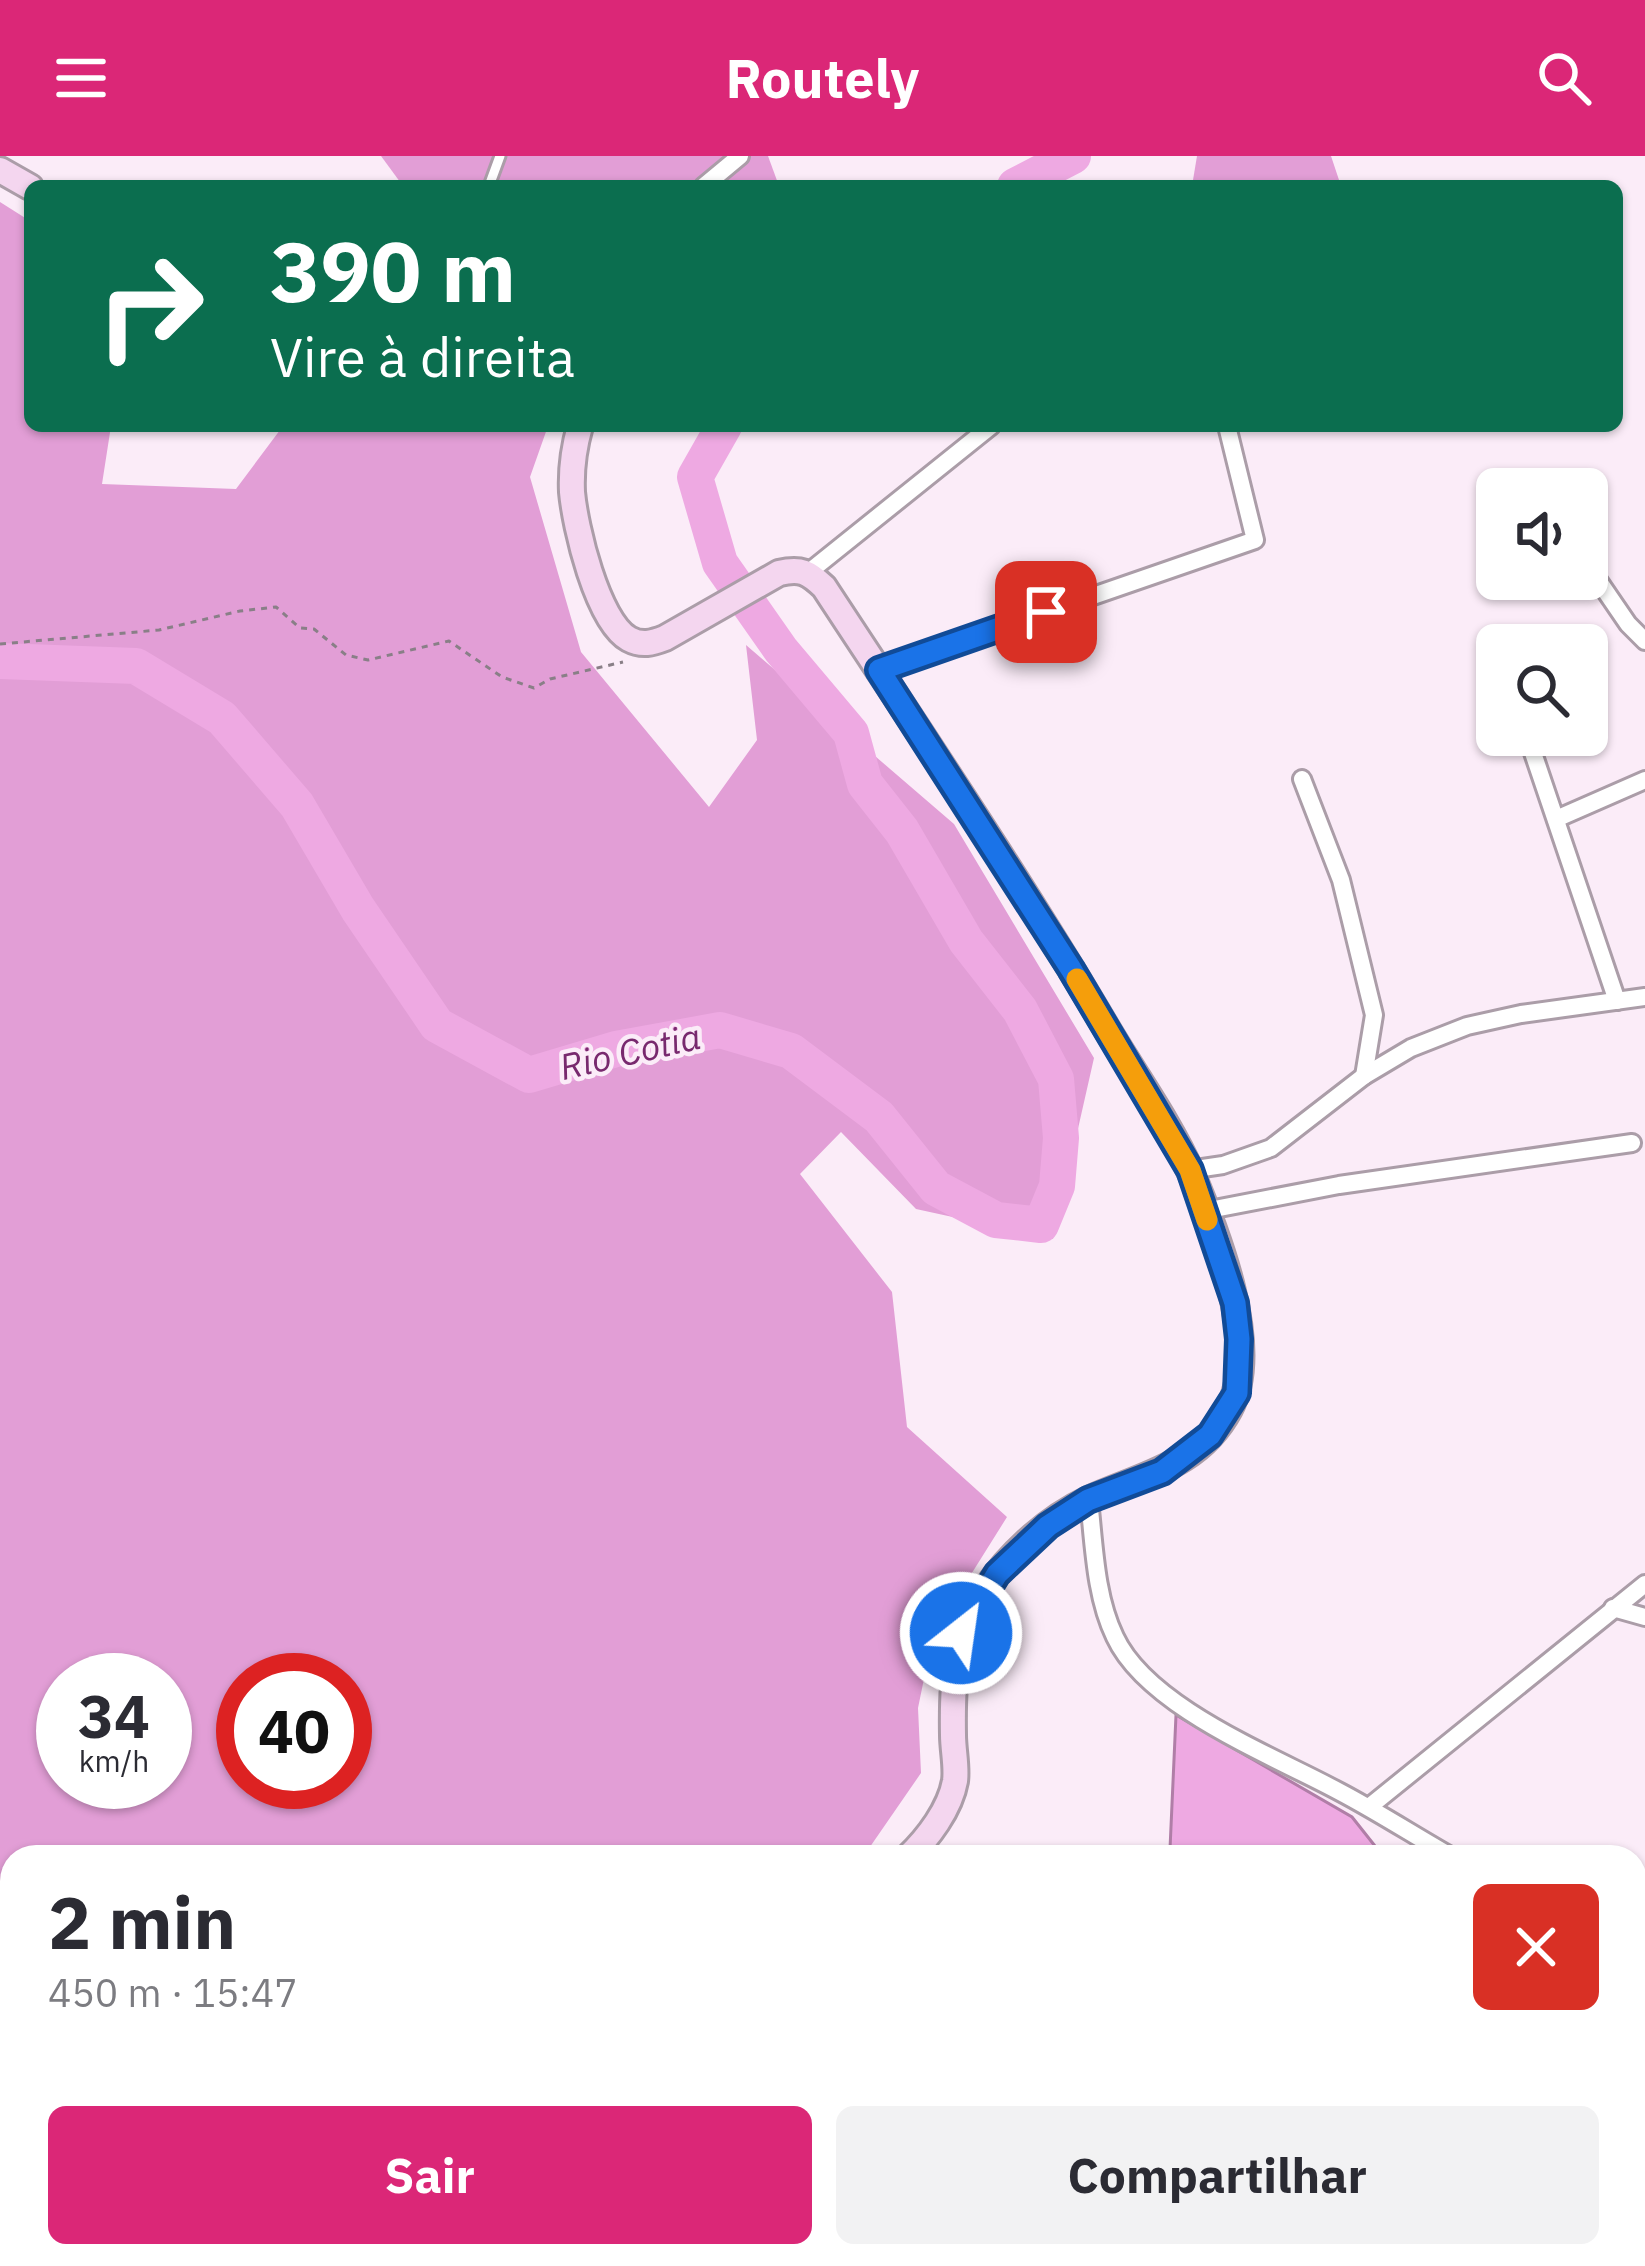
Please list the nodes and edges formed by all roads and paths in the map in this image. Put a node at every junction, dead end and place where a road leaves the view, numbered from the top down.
1 (740, 156) edge
2 (711, 180) edge
3 (579, 432) edge
4 (984, 432) edge
5 (1229, 432) edge
6 (809, 572) junction
7 (1608, 595) edge
8 (620, 631) junction
9 (1645, 641) edge
10 (0, 644) edge
11 (879, 670) junction
12 (1534, 756) edge
13 (1302, 778) dead end
14 (1645, 780) edge
15 (1556, 819) junction
16 (1645, 997) edge
17 (1617, 1001) junction
18 (1364, 1076) junction
19 (1632, 1143) dead end
20 (1190, 1170) junction
21 (1204, 1211) junction
22 (1088, 1500) junction
23 (1645, 1583) edge
24 (1613, 1608) junction
25 (1645, 1617) edge
26 (1369, 1807) junction
27 (918, 1845) edge
28 (1433, 1845) edge

1 - 2 street
3 - 8 street
4 - 6 street
5 - 11 street
6 - 8 street
6 - 11 street
7 - 9 street
8 - 10 path
11 - 20 street
12 - 15 street
13 - 18 street
14 - 15 street
15 - 17 street
16 - 17 street
17 - 18 street
18 - 20 street
19 - 21 street
20 - 21 street
21 - 22 street
22 - 26 street
22 - 27 street
23 - 24 street
24 - 25 street
24 - 26 street
26 - 28 street

